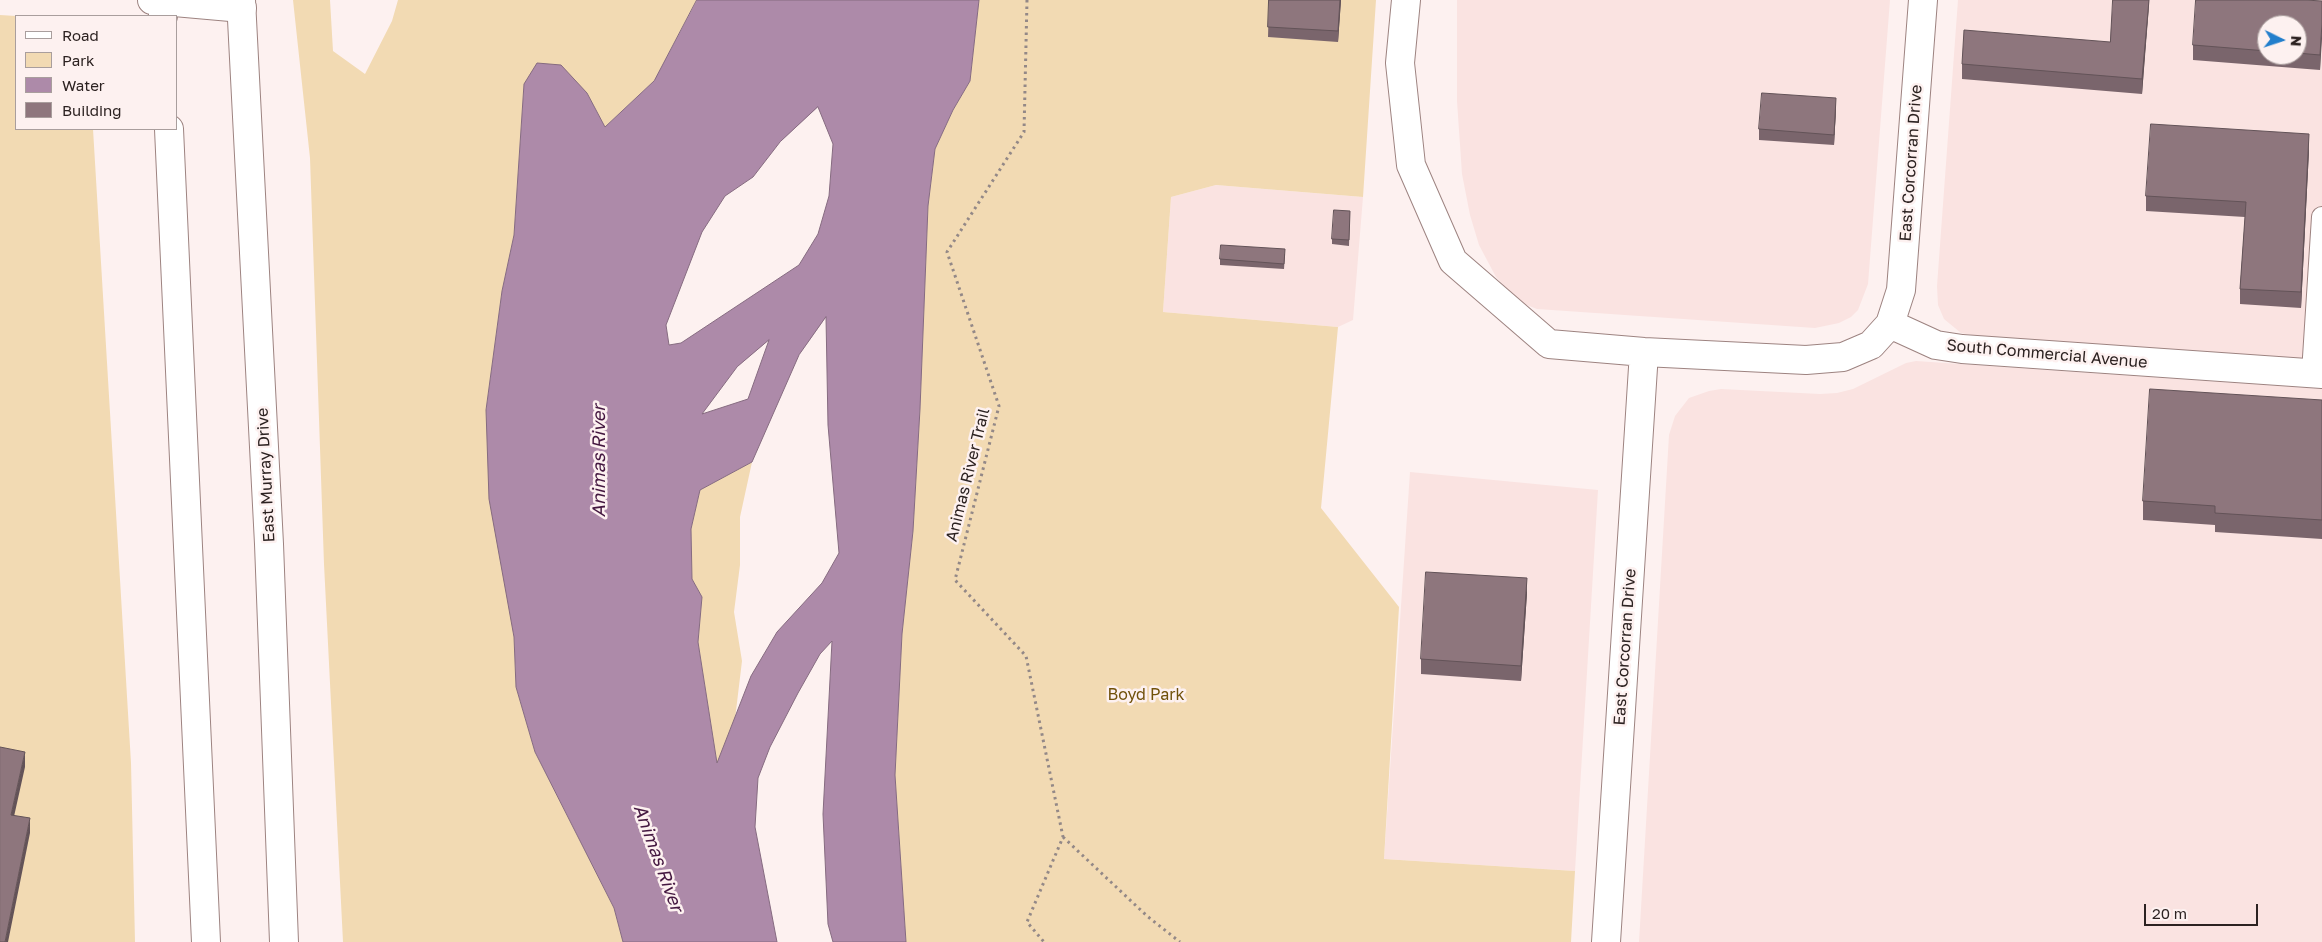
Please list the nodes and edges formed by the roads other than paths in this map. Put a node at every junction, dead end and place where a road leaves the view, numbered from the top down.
1 (1406, 0) edge
2 (1923, 0) edge
3 (160, 4) edge
4 (242, 4) edge
5 (169, 130) edge
6 (2322, 217) edge
7 (1890, 324) junction
8 (1644, 352) junction
9 (2317, 374) edge
10 (206, 942) edge
11 (284, 942) edge
12 (1606, 942) edge

1 - 8 main road
2 - 7 main road, East Corcorran Drive
3 - 4 main road
4 - 11 main road, East Murray Drive
5 - 10 main road
6 - 9 lane
7 - 8 main road
7 - 9 main road, South Commercial Avenue
8 - 12 main road, East Corcorran Drive

